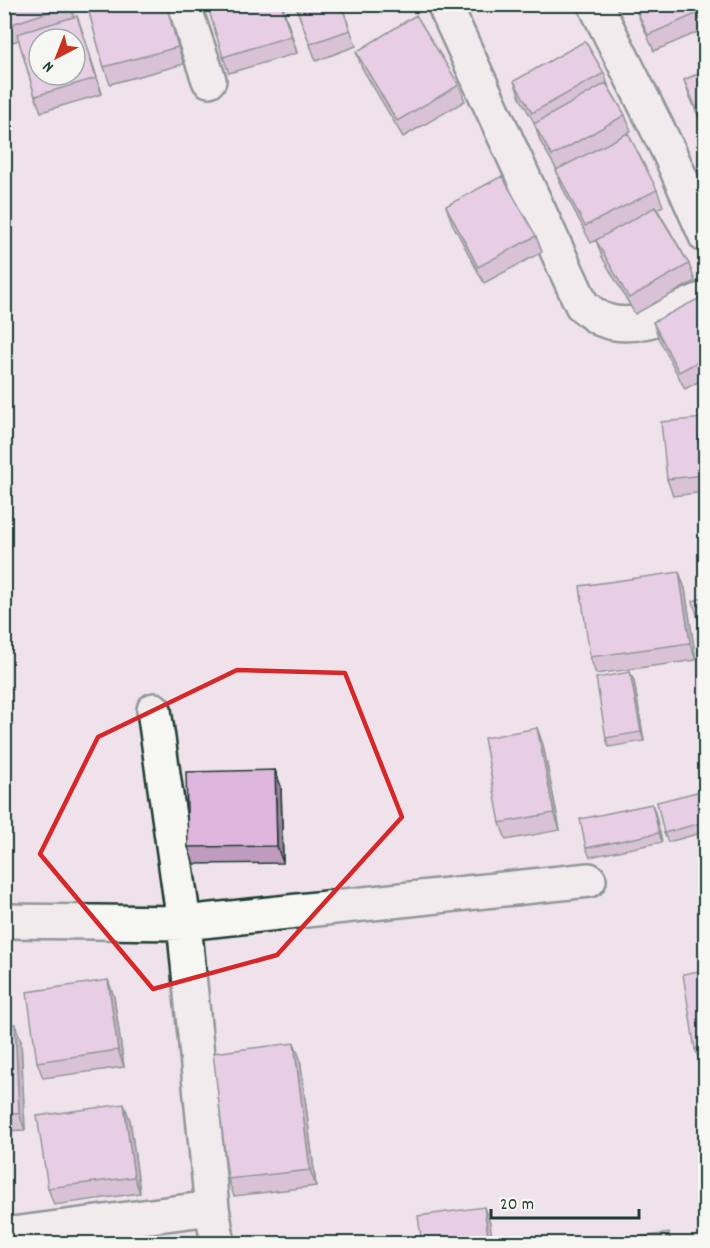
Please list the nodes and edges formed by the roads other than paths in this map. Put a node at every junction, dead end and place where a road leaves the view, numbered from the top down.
1 (183, 4) edge
2 (444, 4) edge
3 (595, 4) edge
4 (209, 80) dead end
5 (705, 236) edge
6 (705, 298) edge
7 (154, 710) dead end
8 (589, 880) dead end
9 (4, 921) edge
10 (184, 923) junction
11 (212, 1208) junction
12 (4, 1235) edge
13 (218, 1244) edge

1 - 4 street
2 - 6 street
3 - 5 street
7 - 10 street
8 - 10 street
9 - 10 street
10 - 11 street
11 - 12 street
11 - 13 street

